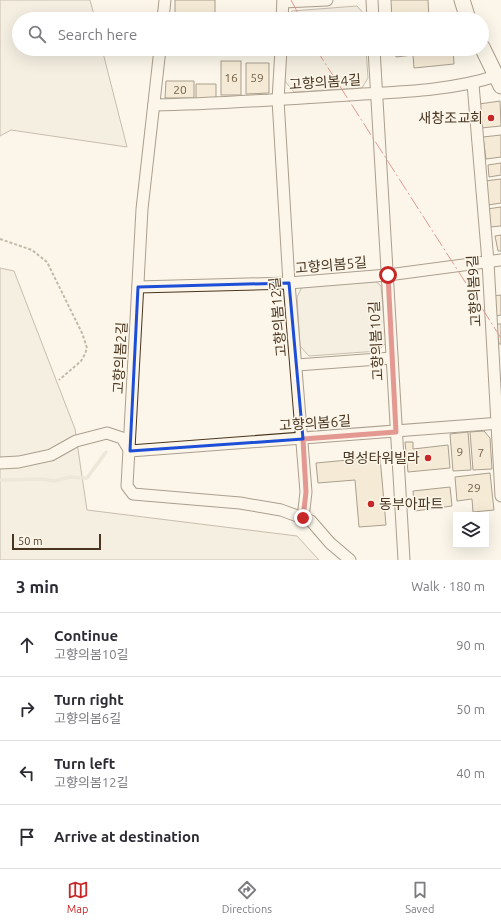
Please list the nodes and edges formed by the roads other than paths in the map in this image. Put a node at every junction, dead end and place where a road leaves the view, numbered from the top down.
1 (165, 0) edge
2 (327, 0) edge
3 (372, 0) edge
4 (462, 0) edge
5 (283, 1) edge
6 (164, 12) edge
7 (282, 12) edge
8 (373, 12) edge
9 (466, 12) edge
10 (159, 56) edge
11 (281, 56) edge
12 (374, 56) edge
13 (486, 56) edge
14 (499, 81) edge
15 (473, 84) junction
16 (376, 94) junction
17 (278, 100) junction
18 (154, 105) junction
19 (501, 260) edge
20 (488, 262) junction
21 (388, 275) junction
22 (290, 283) junction
23 (138, 287) junction
24 (392, 358) junction
25 (297, 365) junction
26 (499, 424) edge
27 (396, 432) junction
28 (303, 439) junction
29 (130, 451) junction
30 (0, 463) edge
31 (501, 496) edge
32 (303, 518) junction
33 (350, 560) edge
34 (404, 560) edge

1 - 6 street
2 - 5 street
3 - 8 street
4 - 9 street
5 - 7 street
10 - 18 street, 고향의봄2길
11 - 17 street, 고향의봄12길
12 - 16 street, 고향의봄10길
13 - 14 street
14 - 15 street, 고향의봄4길
15 - 16 street, 고향의봄4길
15 - 20 street, 고향의봄9길
16 - 17 street, 고향의봄4길
16 - 21 street, 고향의봄10길
17 - 18 street, 고향의봄4길
17 - 22 street, 고향의봄12길
18 - 23 street, 고향의봄2길
19 - 20 street, 고향의봄5길
20 - 21 street, 고향의봄5길
20 - 26 street, 고향의봄9길
21 - 22 street, 고향의봄5길
21 - 24 street, 고향의봄10길
22 - 23 street, 고향의봄5길
22 - 25 street, 고향의봄12길
23 - 29 street, 고향의봄2길
24 - 25 street
24 - 27 street, 고향의봄10길
25 - 28 street, 고향의봄12길
26 - 27 street, 고향의봄6길
26 - 31 street, 고향의봄9길
27 - 28 street, 고향의봄6길
27 - 34 street, 고향의봄10길
28 - 29 street, 고향의봄6길
28 - 32 street, 고향의봄12길
29 - 30 street
29 - 32 street, 고향의봄2길
32 - 33 street

